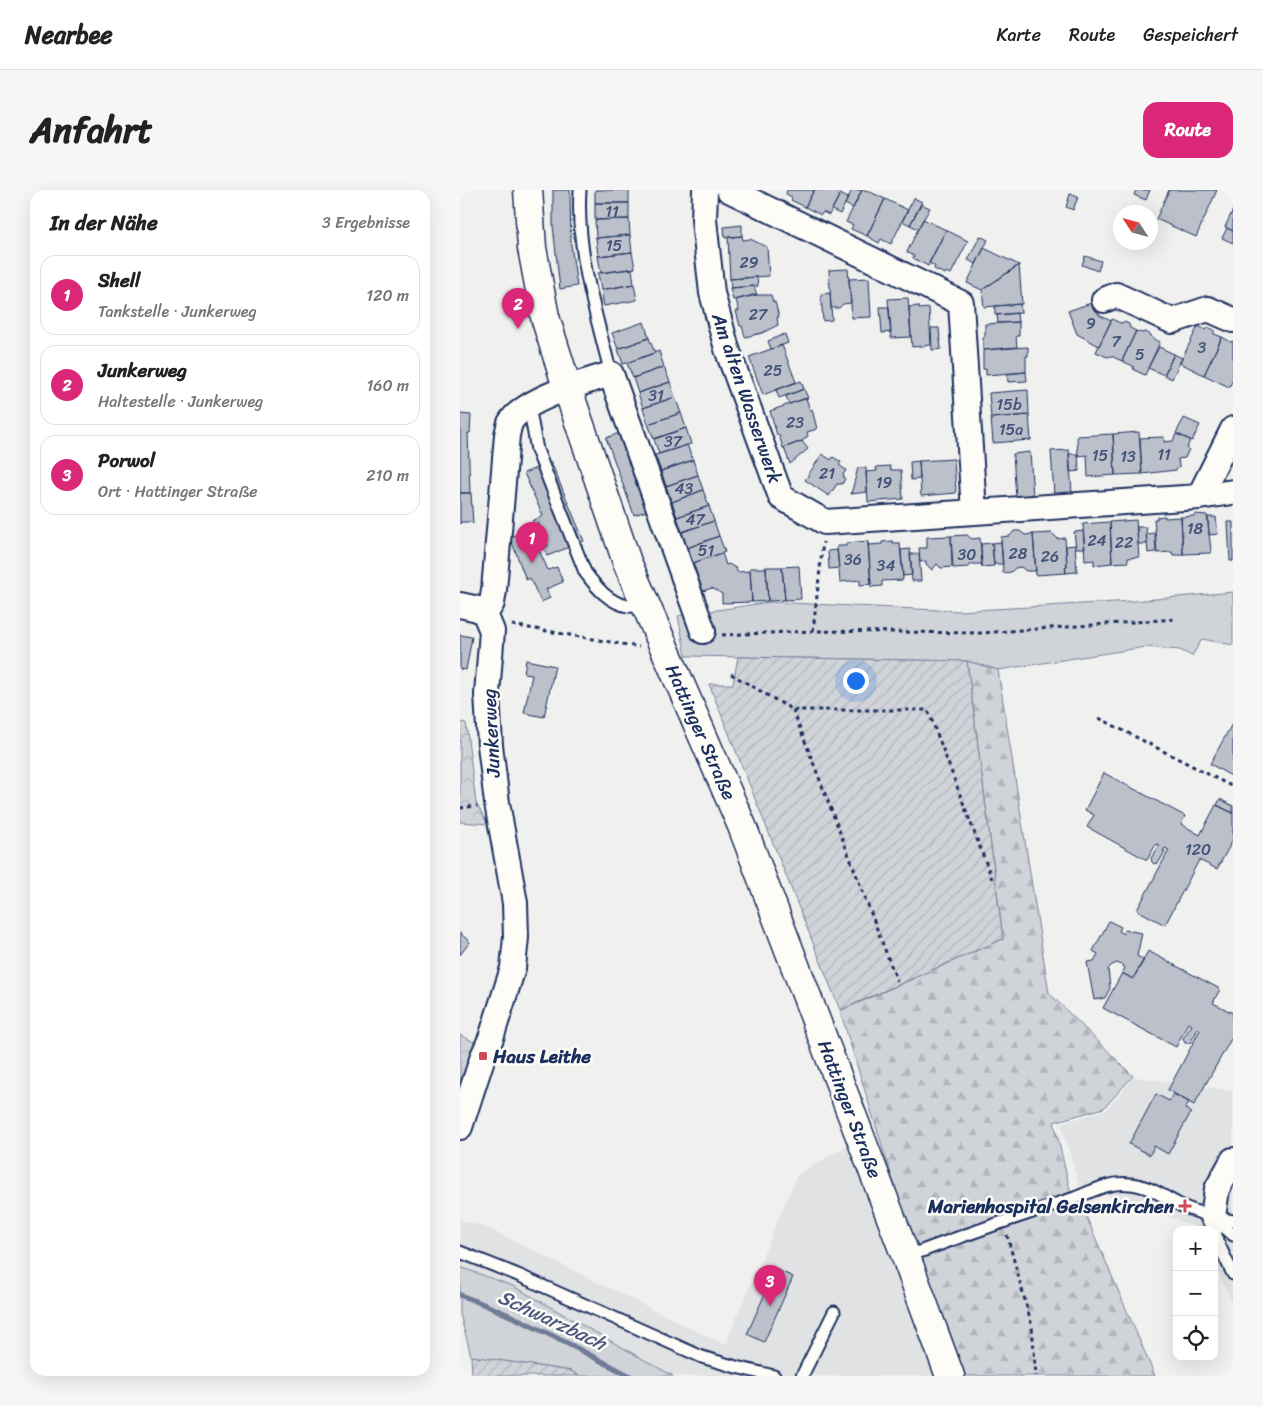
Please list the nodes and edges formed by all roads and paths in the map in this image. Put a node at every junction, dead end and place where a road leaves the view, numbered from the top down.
1 (527, 190) edge
2 (580, 190) edge
3 (705, 190) edge
4 (729, 190) edge
5 (1104, 300) dead end
6 (1233, 320) edge
7 (611, 374) junction
8 (567, 387) junction
9 (529, 406) junction
10 (1233, 429) edge
11 (1233, 492) edge
12 (1199, 497) junction
13 (974, 512) junction
14 (826, 522) junction
15 (460, 605) edge
16 (645, 605) junction
17 (485, 614) junction
18 (1176, 619) dead end
19 (813, 630) junction
20 (703, 631) joint
21 (662, 642) junction
22 (731, 674) dead end
23 (793, 710) junction
24 (1099, 718) dead end
25 (1233, 787) edge
26 (992, 879) dead end
27 (897, 981) dead end
28 (460, 1127) edge
29 (1233, 1160) edge
30 (1233, 1204) edge
31 (1223, 1219) edge
32 (1003, 1221) junction
33 (1233, 1235) edge
34 (460, 1252) edge
35 (906, 1257) junction
36 (1233, 1274) edge
37 (834, 1312) dead end
38 (774, 1376) edge
39 (802, 1376) edge
40 (950, 1376) edge
41 (1036, 1376) edge

1 - 8 main road
2 - 7 lane
3 - 14 street, Am alten Wasserwerk
4 - 13 street
5 - 6 street
7 - 8 street
7 - 20 street
8 - 9 street
8 - 16 main road, Hattinger Straße
9 - 16 lane
9 - 17 street
10 - 12 street
11 - 12 street
12 - 13 street
13 - 14 street
14 - 19 path
15 - 17 street
16 - 21 main road, Hattinger Straße
17 - 21 path
17 - 28 street, Junkerweg
18 - 19 path
19 - 20 path
21 - 35 main road, Hattinger Straße
22 - 23 path
23 - 26 path
23 - 27 path
24 - 25 path
29 - 31 street
30 - 31 street
31 - 32 lane
31 - 33 lane
31 - 36 lane
32 - 35 lane
32 - 41 path
34 - 38 lane
35 - 40 main road, Hattinger Straße
37 - 39 lane

